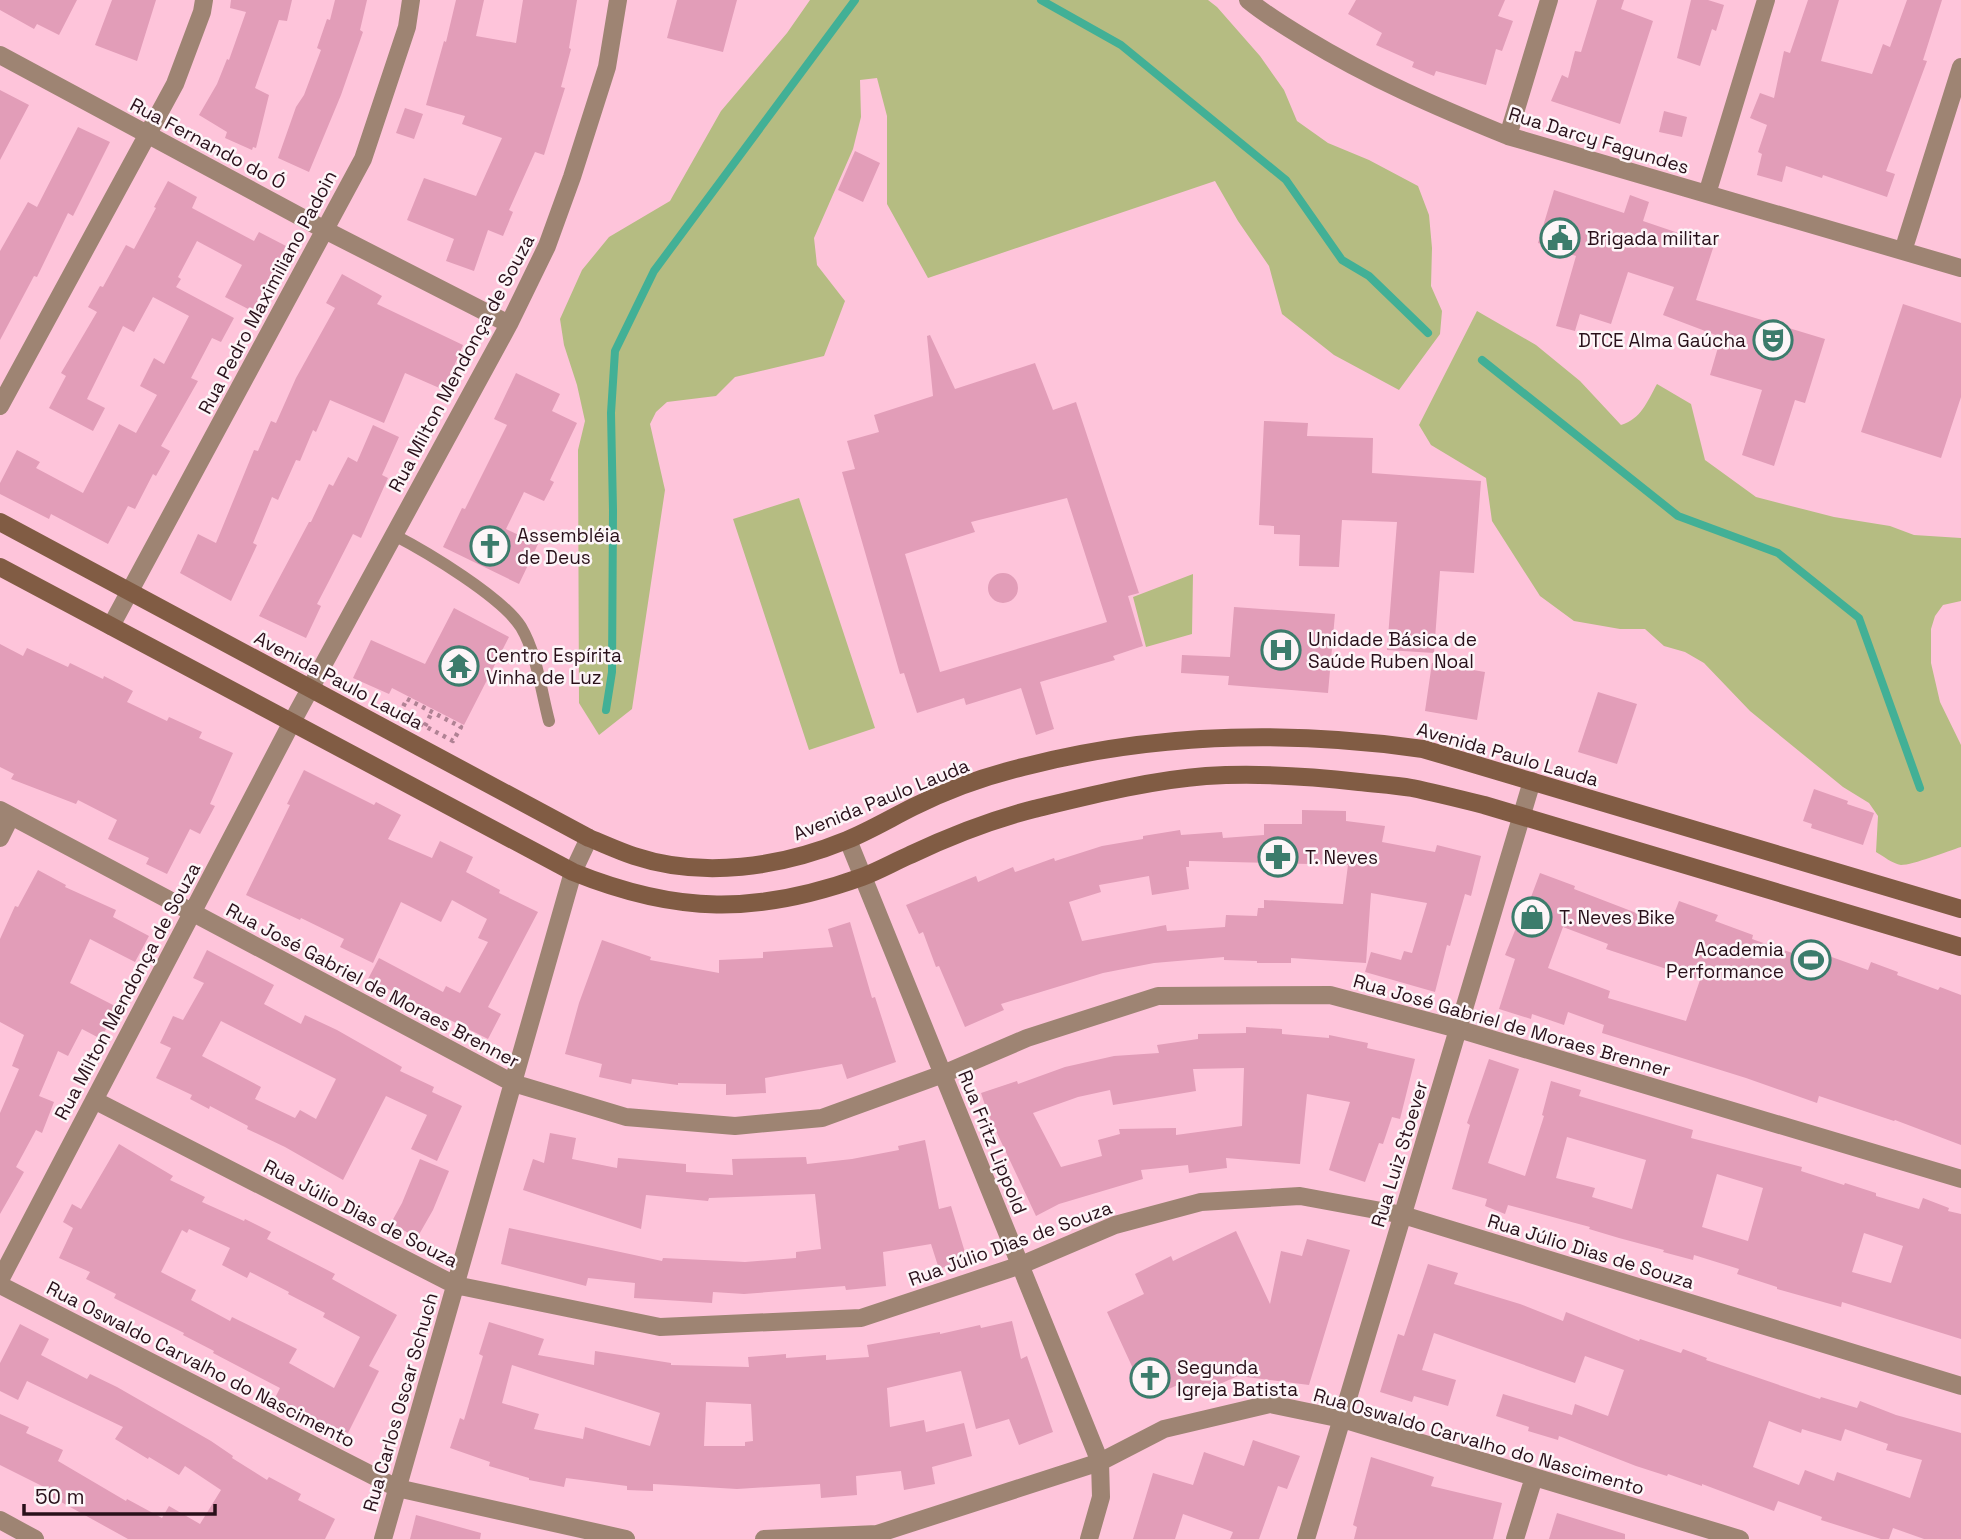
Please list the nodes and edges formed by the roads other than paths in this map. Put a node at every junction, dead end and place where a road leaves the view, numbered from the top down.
1 (204, 0) edge
2 (411, 0) edge
3 (618, 0) edge
4 (1248, 0) edge
5 (1549, 0) edge
6 (1766, 0) edge
7 (0, 55) edge
8 (1961, 67) edge
9 (147, 134) junction
10 (1508, 136) junction
11 (1707, 194) junction
12 (325, 230) junction
13 (1903, 251) junction
14 (1961, 268) edge
15 (509, 324) junction
16 (0, 406) edge
17 (0, 522) edge
18 (394, 535) junction
19 (0, 567) edge
20 (129, 592) junction
21 (111, 626) junction
22 (310, 688) junction
23 (549, 721) dead end
24 (292, 722) junction
25 (1532, 781) junction
26 (6, 813) edge
27 (1521, 816) junction
28 (0, 838) edge
29 (589, 838) junction
30 (849, 839) junction
31 (573, 872) junction
32 (864, 877) junction
33 (1961, 909) edge
34 (192, 913) junction
35 (1961, 947) edge
36 (1458, 1029) junction
37 (943, 1074) junction
38 (513, 1083) junction
39 (94, 1100) junction
40 (1961, 1179) edge
41 (1403, 1215) junction
42 (1021, 1265) junction
43 (0, 1283) edge
44 (456, 1285) junction
45 (1961, 1386) edge
46 (1342, 1419) junction
47 (1100, 1462) junction
48 (1534, 1477) junction
49 (397, 1488) junction
50 (0, 1520) edge
51 (876, 1536) edge
52 (35, 1539) edge
53 (383, 1539) edge
54 (626, 1539) edge
55 (764, 1539) edge
56 (1089, 1539) edge
57 (1306, 1539) edge
58 (1516, 1539) edge
59 (1737, 1539) edge

1 - 9 street
2 - 12 street, Rua Pedro Maximiliano Padoin
3 - 15 street, Rua Milton Mendonça de Souza
4 - 10 street, Rua Darcy Fagundes
5 - 10 street
6 - 11 street
7 - 9 street, Rua Fernando do Ó
8 - 13 street
9 - 12 street, Rua Fernando do Ó
9 - 16 street
10 - 11 street, Rua Darcy Fagundes
11 - 13 street, Rua Darcy Fagundes
12 - 15 street, Rua Fernando do Ó
12 - 20 street, Rua Pedro Maximiliano Padoin
13 - 14 street, Rua Darcy Fagundes
15 - 18 street, Rua Milton Mendonça de Souza
17 - 20 main road, Avenida Paulo Lauda
18 - 22 street, Rua Milton Mendonça de Souza
18 - 23 lane
19 - 21 main road
20 - 21 street, Rua Pedro Maximiliano Padoin
20 - 22 main road, Avenida Paulo Lauda
21 - 24 main road
22 - 24 street, Rua Milton Mendonça de Souza
22 - 29 main road, Avenida Paulo Lauda
24 - 31 main road
24 - 34 street, Rua Milton Mendonça de Souza
25 - 27 street, Rua Luiz Stoever
25 - 30 main road, Avenida Paulo Lauda
25 - 33 main road, Avenida Paulo Lauda
26 - 28 street
26 - 34 street, Rua José Gabriel de Moraes Brenner
27 - 32 main road
27 - 35 main road
27 - 36 street, Rua Luiz Stoever
29 - 30 main road, Avenida Paulo Lauda
29 - 31 street, Rua Carlos Oscar Schuch
30 - 32 street, Rua Fritz Lippold
31 - 32 main road
31 - 38 street, Rua Carlos Oscar Schuch
32 - 37 street, Rua Fritz Lippold
34 - 38 street, Rua José Gabriel de Moraes Brenner
34 - 39 street, Rua Milton Mendonça de Souza
36 - 37 street, Rua José Gabriel de Moraes Brenner
36 - 40 street, Rua José Gabriel de Moraes Brenner
36 - 41 street, Rua Luiz Stoever
37 - 38 street, Rua José Gabriel de Moraes Brenner
37 - 42 street, Rua Fritz Lippold
38 - 44 street, Rua Carlos Oscar Schuch
39 - 43 street, Rua Milton Mendonça de Souza
39 - 44 street, Rua Júlio Dias de Souza
41 - 42 street, Rua Júlio Dias de Souza
41 - 45 street, Rua Júlio Dias de Souza
41 - 46 street, Rua Luiz Stoever
42 - 44 street, Rua Júlio Dias de Souza
42 - 47 street, Rua Fritz Lippold
43 - 49 street, Rua Oswaldo Carvalho do Nascimento
44 - 49 street, Rua Carlos Oscar Schuch
46 - 47 street, Rua Oswaldo Carvalho do Nascimento
46 - 48 street, Rua Oswaldo Carvalho do Nascimento
46 - 57 street, Rua Luiz Stoever
47 - 51 street, Rua Oswaldo Carvalho do Nascimento
47 - 56 street
48 - 58 street
48 - 59 street, Rua Oswaldo Carvalho do Nascimento
49 - 53 street, Rua Carlos Oscar Schuch
49 - 54 street, Rua Oswaldo Carvalho do Nascimento
50 - 52 street
51 - 55 street, Rua Oswaldo Carvalho do Nascimento

